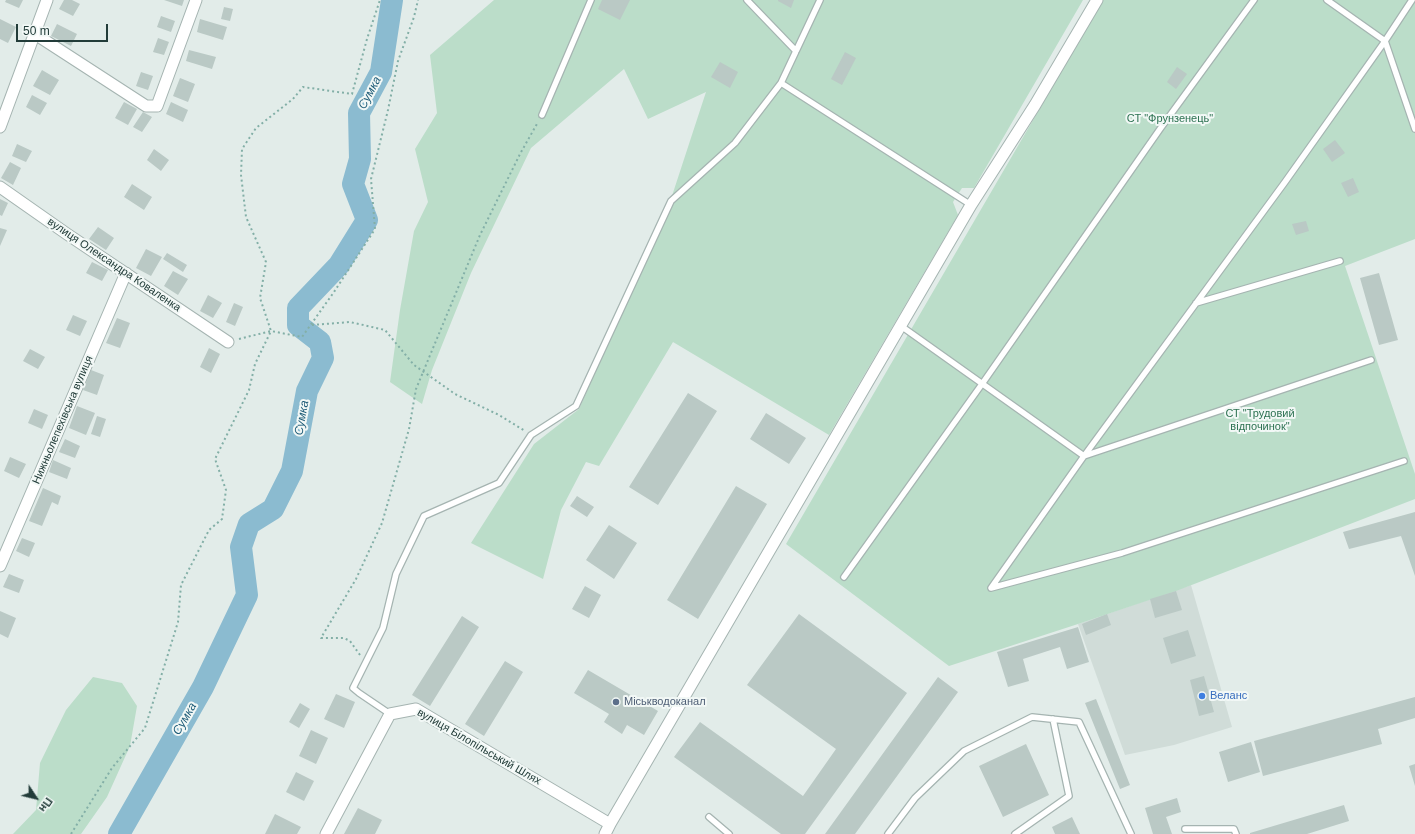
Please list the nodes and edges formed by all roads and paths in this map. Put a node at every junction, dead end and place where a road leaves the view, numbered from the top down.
1 (47, 0) edge
2 (196, 0) edge
3 (380, 0) edge
4 (418, 0) edge
5 (591, 0) edge
6 (747, 0) edge
7 (820, 0) edge
8 (1097, 0) edge
9 (1254, 0) edge
10 (1327, 0) edge
11 (1412, 0) edge
12 (35, 34) junction
13 (1385, 41) junction
14 (796, 51) junction
15 (781, 83) junction
16 (542, 115) joint
17 (0, 127) edge
18 (1415, 129) edge
19 (0, 187) edge
20 (971, 205) junction
21 (1340, 261) dead end
22 (126, 273) junction
23 (1196, 303) junction
24 (312, 325) junction
25 (901, 326) junction
26 (271, 331) junction
27 (228, 342) joint
28 (1371, 360) dead end
29 (982, 384) junction
30 (531, 435) junction
31 (1084, 456) junction
32 (1404, 461) dead end
33 (0, 566) edge
34 (844, 577) dead end
35 (366, 661) junction
36 (390, 714) junction
37 (1053, 719) junction
38 (709, 817) dead end
39 (610, 824) junction
40 (1185, 829) dead end
41 (70, 834) edge
42 (326, 834) edge
43 (605, 834) edge
44 (729, 834) edge
45 (888, 834) edge
46 (1015, 834) edge
47 (1131, 834) edge
48 (1236, 834) edge

1 - 12 street
2 - 12 street
3 - 26 path
4 - 24 path
5 - 16 lane
6 - 14 lane
7 - 14 lane
8 - 20 street
9 - 29 lane
10 - 13 lane
11 - 13 lane
12 - 17 street
13 - 18 lane
13 - 23 lane
14 - 15 lane
15 - 20 lane
15 - 30 lane
16 - 35 path
19 - 22 street, вулиця Олександра Коваленка
20 - 25 street
21 - 23 lane
22 - 27 street, вулиця Олександра Коваленка
22 - 33 street, Нижньолепехівська вулиця
23 - 31 lane
24 - 26 path
24 - 30 path
25 - 29 lane
25 - 39 street
26 - 27 path
26 - 41 path
28 - 31 lane
29 - 31 lane
29 - 34 lane
30 - 35 lane
31 - 32 lane
35 - 36 lane
36 - 39 street, вулиця Білопільський Шлях
36 - 42 street
37 - 45 lane
37 - 46 lane
37 - 47 lane
38 - 44 lane
39 - 43 street
40 - 48 lane

